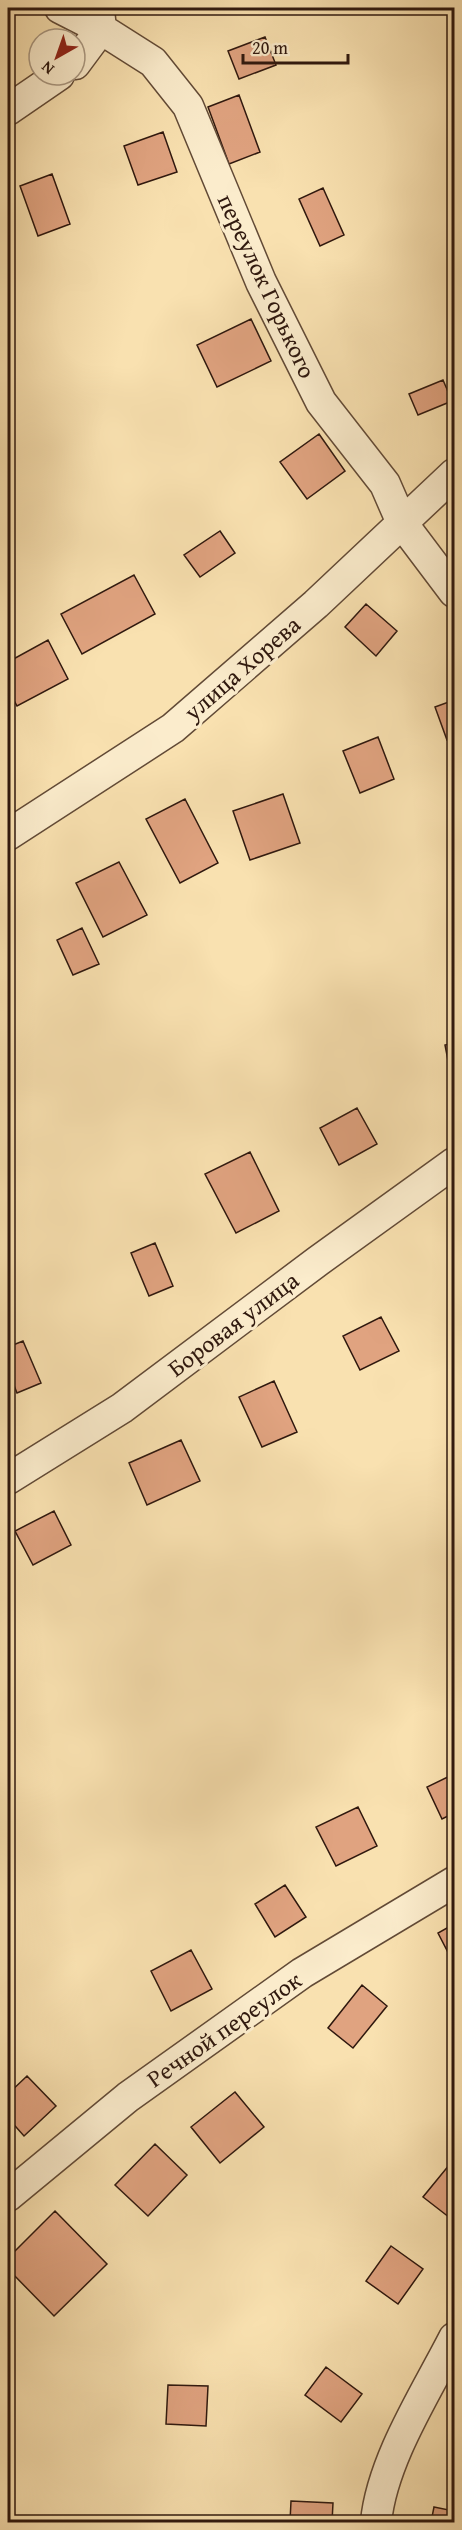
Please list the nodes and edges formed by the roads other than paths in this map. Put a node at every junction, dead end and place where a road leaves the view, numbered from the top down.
1 (60, 8) edge
2 (100, 18) edge
3 (87, 42) edge
4 (42, 87) edge
5 (8, 110) edge
6 (454, 474) edge
7 (402, 523) junction
8 (454, 592) edge
9 (8, 835) edge
10 (454, 1163) edge
11 (8, 1479) edge
12 (454, 1882) edge
13 (8, 2196) edge
14 (454, 2338) edge
15 (376, 2523) edge

1 - 2 street, переулок Горького
2 - 3 street
2 - 7 street, переулок Горького
4 - 5 street
6 - 7 street, улица Хорева
7 - 8 street, переулок Горького
7 - 9 street, улица Хорева
10 - 11 street, Боровая улица
12 - 13 street, Речной переулок
14 - 15 street

